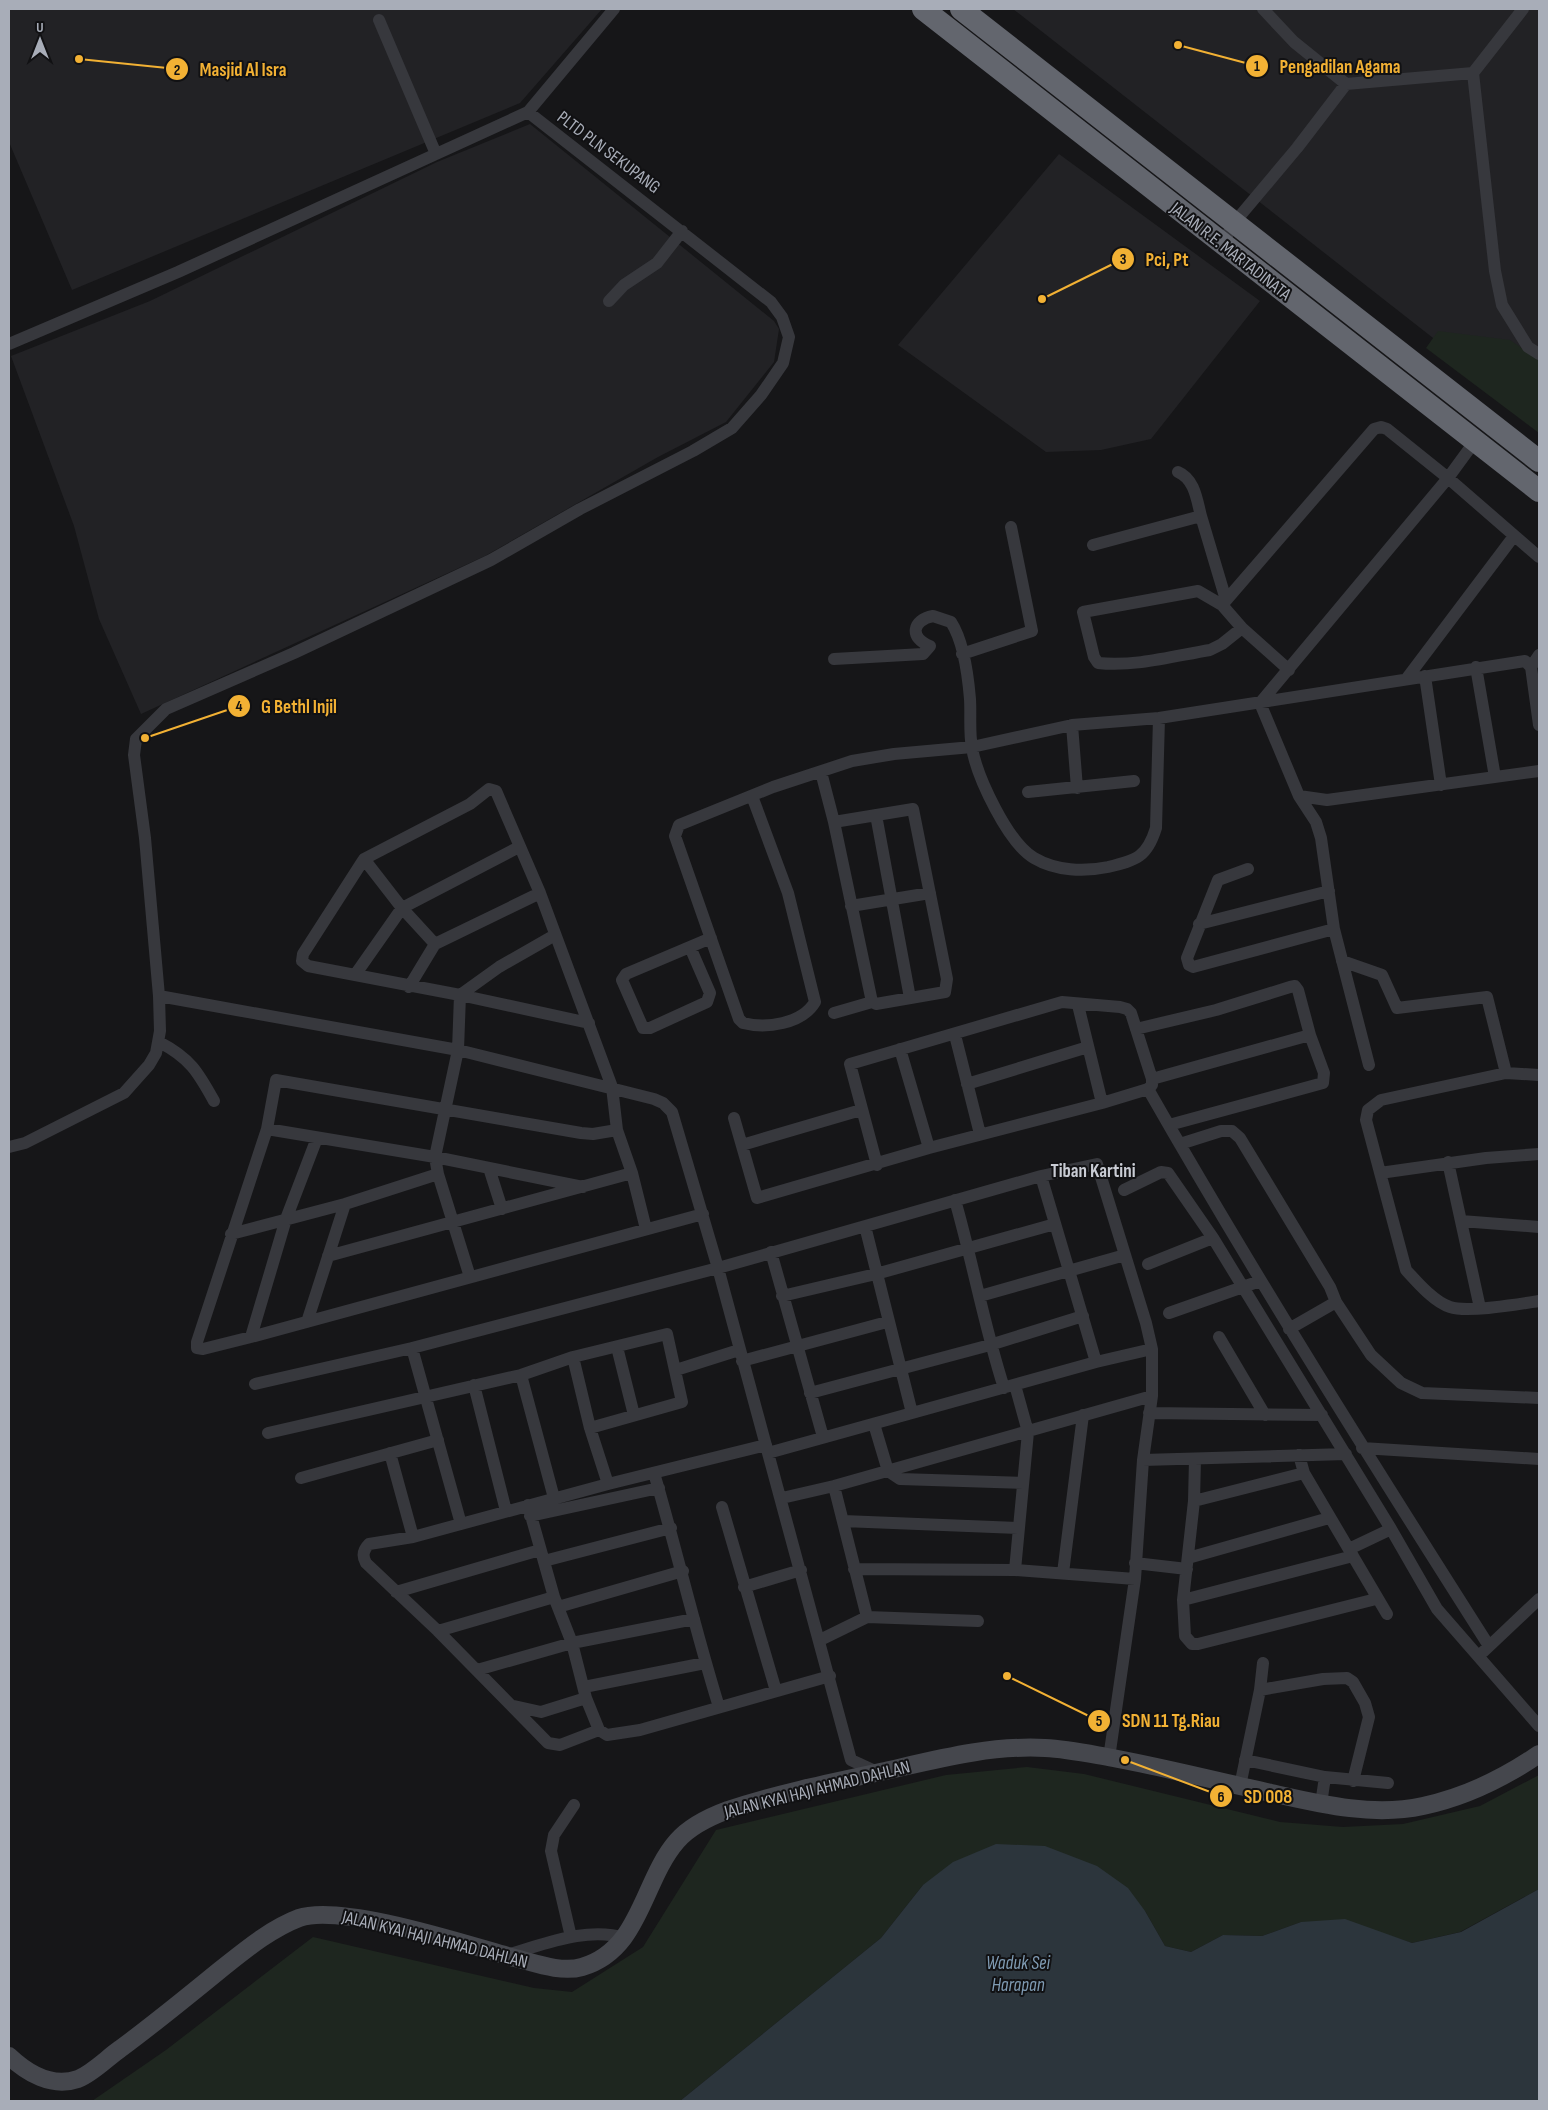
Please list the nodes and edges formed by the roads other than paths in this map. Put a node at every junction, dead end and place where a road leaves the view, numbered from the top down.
1 (614, 9) edge
2 (923, 9) edge
3 (961, 9) edge
4 (1263, 9) edge
5 (1523, 9) edge
6 (379, 20) dead end
7 (1473, 72) junction
8 (1346, 84) junction
9 (528, 112) junction
10 (436, 154) junction
11 (1234, 223) junction
12 (682, 231) junction
13 (1222, 244) junction
14 (609, 301) dead end
15 (9, 344) edge
16 (1539, 354) edge
17 (1475, 441) junction
18 (1539, 461) edge
19 (1178, 472) dead end
20 (1448, 478) junction
21 (1539, 491) edge
22 (1201, 516) junction
23 (1011, 527) dead end
24 (1514, 536) junction
25 (1093, 546) dead end
26 (1539, 557) edge
27 (1224, 602) junction
28 (1242, 628) junction
29 (962, 654) junction
30 (1539, 656) edge
31 (834, 659) dead end
32 (1476, 667) junction
33 (1531, 667) junction
34 (1289, 670) junction
35 (1425, 676) junction
36 (1407, 678) junction
37 (1260, 704) junction
38 (1159, 718) junction
39 (1072, 725) junction
40 (1539, 725) edge
41 (972, 747) junction
42 (1539, 771) edge
43 (821, 772) junction
44 (1495, 777) junction
45 (1134, 781) dead end
46 (1441, 785) junction
47 (1077, 788) junction
48 (1028, 792) dead end
49 (752, 796) junction
50 (1299, 796) junction
51 (876, 815) junction
52 (834, 822) junction
53 (519, 847) junction
54 (364, 859) junction
55 (1248, 869) dead end
56 (1329, 891) junction
57 (540, 893) junction
58 (930, 893) junction
59 (893, 899) junction
60 (851, 906) junction
61 (402, 908) junction
62 (1199, 924) junction
63 (1334, 929) junction
64 (555, 935) junction
65 (711, 938) junction
66 (436, 944) junction
67 (690, 946) junction
68 (1342, 960) junction
69 (355, 975) junction
70 (409, 987) junction
71 (460, 995) junction
72 (159, 996) junction
73 (910, 998) junction
74 (872, 1002) junction
75 (1078, 1005) junction
76 (834, 1013) dead end
77 (589, 1023) junction
78 (1136, 1030) junction
79 (955, 1035) junction
80 (1310, 1035) junction
81 (159, 1042) junction
82 (1088, 1047) junction
83 (900, 1049) junction
84 (458, 1050) junction
85 (1369, 1065) dead end
86 (1506, 1073) junction
87 (1539, 1075) edge
88 (967, 1084) junction
89 (1150, 1084) junction
90 (612, 1086) junction
91 (214, 1101) dead end
92 (1102, 1103) junction
93 (444, 1109) junction
94 (861, 1110) junction
95 (734, 1118) dead end
96 (1169, 1125) junction
97 (267, 1129) junction
98 (618, 1130) junction
99 (980, 1134) junction
100 (317, 1138) junction
101 (1180, 1144) junction
102 (742, 1145) junction
103 (9, 1147) edge
104 (929, 1148) junction
105 (1539, 1154) edge
106 (435, 1157) junction
107 (1448, 1162) junction
108 (876, 1165) junction
109 (489, 1168) junction
110 (438, 1174) junction
111 (632, 1174) junction
112 (1380, 1174) junction
113 (1041, 1176) junction
114 (583, 1187) junction
115 (1124, 1190) dead end
116 (955, 1200) junction
117 (345, 1204) junction
118 (502, 1210) junction
119 (702, 1214) junction
120 (286, 1219) junction
121 (1461, 1221) junction
122 (455, 1222) junction
123 (1054, 1224) junction
124 (864, 1226) junction
125 (1539, 1227) edge
126 (646, 1229) junction
127 (231, 1234) junction
128 (1212, 1238) junction
129 (969, 1249) junction
130 (771, 1252) junction
131 (1125, 1255) junction
132 (328, 1256) junction
133 (1148, 1264) dead end
134 (718, 1268) junction
135 (1069, 1272) junction
136 (876, 1274) junction
137 (470, 1277) junction
138 (1260, 1281) junction
139 (1241, 1286) junction
140 (782, 1296) junction
141 (980, 1296) junction
142 (1539, 1301) edge
143 (1336, 1302) junction
144 (1480, 1308) junction
145 (1169, 1313) dead end
146 (1083, 1316) junction
147 (307, 1322) junction
148 (887, 1322) junction
149 (1290, 1329) junction
150 (251, 1337) junction
151 (1219, 1337) dead end
152 (990, 1345) junction
153 (796, 1346) junction
154 (618, 1347) junction
155 (412, 1348) junction
156 (1152, 1349) junction
157 (741, 1356) junction
158 (573, 1357) junction
159 (1096, 1362) junction
160 (899, 1368) junction
161 (676, 1370) junction
162 (521, 1375) junction
163 (255, 1384) dead end
164 (474, 1385) junction
165 (1010, 1386) junction
166 (810, 1393) junction
167 (1152, 1396) junction
168 (427, 1398) junction
169 (1539, 1398) edge
170 (912, 1413) junction
171 (1149, 1413) junction
172 (634, 1415) junction
173 (1083, 1415) junction
174 (1265, 1415) junction
175 (1322, 1415) junction
176 (874, 1424) junction
177 (590, 1428) junction
178 (1028, 1432) junction
179 (268, 1434) dead end
180 (824, 1437) junction
181 (438, 1440) junction
182 (1362, 1448) junction
183 (767, 1449) junction
184 (390, 1453) junction
185 (1346, 1454) junction
186 (1299, 1455) junction
187 (1195, 1459) junction
188 (1539, 1459) edge
189 (1144, 1460) junction
190 (888, 1471) junction
191 (654, 1473) junction
192 (1304, 1473) junction
193 (301, 1478) dead end
194 (1022, 1483) junction
195 (608, 1484) junction
196 (834, 1486) junction
197 (658, 1488) junction
198 (554, 1498) junction
199 (782, 1498) junction
200 (1194, 1500) junction
201 (722, 1507) dead end
202 (529, 1511) junction
203 (506, 1512) junction
204 (1330, 1518) junction
205 (843, 1521) junction
206 (460, 1524) junction
207 (671, 1528) junction
208 (1018, 1528) junction
209 (1391, 1529) junction
210 (413, 1537) junction
211 (1351, 1552) junction
212 (542, 1556) junction
213 (1135, 1563) junction
214 (1187, 1563) junction
215 (854, 1569) junction
216 (801, 1570) junction
217 (1015, 1570) junction
218 (683, 1571) junction
219 (1063, 1573) junction
220 (1135, 1579) junction
221 (744, 1587) junction
222 (396, 1592) junction
223 (1539, 1598) edge
224 (1376, 1599) junction
225 (1184, 1600) junction
226 (556, 1602) junction
227 (1386, 1614) dead end
228 (867, 1617) junction
229 (694, 1619) junction
230 (978, 1620) dead end
231 (438, 1631) junction
232 (820, 1640) junction
233 (572, 1643) junction
234 (1489, 1646) junction
235 (1478, 1657) junction
236 (705, 1662) junction
237 (1263, 1663) dead end
238 (477, 1670) junction
239 (830, 1676) junction
240 (1260, 1690) junction
241 (776, 1691) junction
242 (585, 1693) junction
243 (510, 1704) junction
244 (719, 1707) junction
245 (1539, 1726) edge
246 (599, 1730) junction
247 (1539, 1754) edge
248 (1109, 1758) junction
249 (851, 1760) junction
250 (1245, 1760) junction
251 (877, 1772) junction
252 (1325, 1777) junction
253 (1353, 1781) junction
254 (833, 1783) junction
255 (1388, 1783) dead end
256 (1240, 1786) junction
257 (1321, 1804) junction
258 (574, 1805) dead end
259 (571, 1936) junction
260 (625, 1938) junction
261 (506, 1955) junction
262 (9, 2056) edge

1 - 9 street
2 - 13 highway, JALAN R.E. MARTADINATA
3 - 11 highway, JALAN R.E. MARTADINATA
4 - 8 street
5 - 7 street
6 - 10 street
7 - 8 street
7 - 16 street
8 - 11 street
9 - 10 street
9 - 12 street, PLTD PLN SEKUPANG
10 - 15 street
11 - 13 street
11 - 18 highway, JALAN R.E. MARTADINATA
12 - 14 street
12 - 72 street, PLTD PLN SEKUPANG
13 - 17 highway, JALAN R.E. MARTADINATA
17 - 20 street
17 - 21 highway, JALAN R.E. MARTADINATA
19 - 22 street
20 - 24 street
20 - 27 street
20 - 34 street
22 - 25 street
22 - 27 street
23 - 29 street
24 - 26 street
24 - 36 street
27 - 28 street
27 - 28 street
28 - 34 street
29 - 31 street
29 - 41 street
30 - 33 street
32 - 33 street
32 - 35 street
32 - 44 street
33 - 40 street
34 - 37 street
35 - 36 street
35 - 46 street
36 - 37 street
37 - 38 street
37 - 50 street
38 - 39 street
38 - 41 street
39 - 41 street
39 - 47 street
41 - 43 street
42 - 44 street
43 - 49 street
43 - 52 street
44 - 46 street
45 - 47 street
46 - 50 street
47 - 48 street
49 - 65 street
49 - 65 street
50 - 56 street
51 - 52 street
51 - 58 street
51 - 59 street
52 - 60 street
53 - 54 street
53 - 57 street
53 - 61 street
54 - 61 street
54 - 69 street
55 - 62 street
56 - 62 street
56 - 63 street
57 - 64 street
57 - 66 street
58 - 59 street
58 - 73 street
59 - 60 street
59 - 73 street
60 - 74 street
61 - 66 street
61 - 69 street
62 - 63 street
63 - 68 street
64 - 71 street
64 - 77 street
65 - 67 street
66 - 70 street
67 - 67 street
68 - 85 street
68 - 86 street
69 - 70 street
70 - 71 street
71 - 77 street
71 - 84 street
72 - 81 street
72 - 84 street
73 - 74 street
74 - 76 street
75 - 78 street
75 - 79 street
75 - 82 street
77 - 90 street
78 - 80 street
78 - 89 street
79 - 83 street
79 - 88 street
80 - 89 street
80 - 96 street
81 - 91 street
81 - 103 street
82 - 88 street
82 - 92 street
83 - 94 street
83 - 104 street
84 - 90 street
84 - 93 street
86 - 87 street
86 - 112 street
88 - 99 street
89 - 92 street
89 - 96 street
90 - 98 street
90 - 119 street
92 - 99 street
93 - 97 street
93 - 98 street
93 - 106 street
94 - 102 street
94 - 108 street
95 - 102 street
96 - 101 street
97 - 100 street
97 - 127 street
98 - 111 street
99 - 104 street
100 - 106 street
100 - 120 street
101 - 138 street
101 - 143 street
102 - 108 street
104 - 108 street
105 - 107 street
106 - 109 street
106 - 110 street
107 - 112 street
107 - 121 street
109 - 114 street
109 - 118 street
110 - 117 street
110 - 122 street
111 - 114 street
111 - 126 street
112 - 144 street
113 - 116 street
113 - 123 street
113 - 131 street
114 - 118 street
115 - 128 street
116 - 124 street
116 - 129 street
117 - 120 street
117 - 132 street
118 - 122 street
119 - 126 street
119 - 134 street
120 - 127 street
120 - 150 street
121 - 125 street
121 - 144 street
122 - 132 street
122 - 137 street
123 - 129 street
123 - 135 street
124 - 130 street
124 - 136 street
126 - 137 street
127 - 150 street
128 - 133 street
128 - 139 street
129 - 136 street
129 - 141 street
130 - 134 street
130 - 140 street
131 - 135 street
131 - 156 street
132 - 147 street
134 - 155 street
134 - 157 street
135 - 141 street
135 - 146 street
136 - 140 street
136 - 148 street
137 - 147 street
138 - 139 street
138 - 149 street
139 - 145 street
139 - 175 street
140 - 153 street
141 - 152 street
142 - 144 street
143 - 149 street
143 - 169 street
146 - 152 street
146 - 159 street
147 - 150 street
148 - 153 street
148 - 160 street
149 - 182 street
151 - 174 street
152 - 160 street
152 - 165 street
153 - 157 street
153 - 166 street
154 - 158 street
154 - 161 street
154 - 172 street
155 - 163 street
155 - 168 street
156 - 159 street
156 - 167 street
157 - 161 street
157 - 183 street
158 - 162 street
158 - 177 street
159 - 165 street
160 - 166 street
160 - 170 street
161 - 172 street
162 - 164 street
162 - 198 street
164 - 168 street
164 - 203 street
165 - 170 street
165 - 178 street
166 - 180 street
167 - 171 street
167 - 173 street
168 - 179 street
168 - 181 street
170 - 176 street
171 - 174 street
171 - 189 street
172 - 177 street
173 - 178 street
173 - 219 street
174 - 175 street
175 - 185 street
176 - 180 street
176 - 190 street
177 - 195 street
178 - 190 street
178 - 194 street
180 - 183 street
181 - 184 street
181 - 206 street
182 - 188 street
182 - 234 street
183 - 191 street
183 - 199 street
184 - 193 street
184 - 210 street
185 - 186 street
185 - 209 street
186 - 187 street
186 - 192 street
187 - 189 street
187 - 200 street
189 - 213 street
190 - 194 street
190 - 196 street
191 - 195 street
191 - 197 street
192 - 200 street
192 - 204 street
194 - 208 street
195 - 198 street
196 - 199 street
196 - 205 street
197 - 202 street
197 - 207 street
198 - 202 street
199 - 216 street
200 - 214 street
201 - 221 street
202 - 203 street
202 - 212 street
203 - 206 street
204 - 211 street
204 - 214 street
205 - 208 street
205 - 215 street
206 - 210 street
207 - 212 street
207 - 218 street
208 - 217 street
209 - 211 street
209 - 235 street
210 - 222 street
211 - 224 street
211 - 225 street
212 - 222 street
212 - 226 street
213 - 214 street
213 - 220 street
214 - 225 street
215 - 217 street
215 - 228 street
216 - 221 street
216 - 232 street
217 - 219 street
218 - 226 street
218 - 229 street
219 - 220 street
220 - 248 street
221 - 241 street
222 - 231 street
223 - 234 street
224 - 225 street
224 - 227 street
226 - 231 street
226 - 233 street
228 - 230 street
228 - 232 street
229 - 233 street
229 - 236 street
231 - 238 street
232 - 239 street
233 - 238 street
233 - 242 street
234 - 235 street
235 - 245 street
236 - 242 street
236 - 244 street
237 - 240 street
238 - 243 street
239 - 241 street
239 - 249 street
240 - 250 street
240 - 253 street
241 - 244 street
242 - 243 street
242 - 246 street
243 - 246 street
244 - 246 street
247 - 257 main road, JALAN KYAI HAJI AHMAD DAHLAN
248 - 251 main road, JALAN KYAI HAJI AHMAD DAHLAN
248 - 256 main road, JALAN KYAI HAJI AHMAD DAHLAN
249 - 251 street
249 - 254 street
250 - 252 street
250 - 256 street
251 - 254 main road, JALAN KYAI HAJI AHMAD DAHLAN
252 - 253 street
252 - 257 street
253 - 255 street
254 - 260 main road, JALAN KYAI HAJI AHMAD DAHLAN
256 - 257 main road, JALAN KYAI HAJI AHMAD DAHLAN
258 - 259 street
259 - 260 street
259 - 261 street
260 - 261 main road, JALAN KYAI HAJI AHMAD DAHLAN
261 - 262 main road, JALAN KYAI HAJI AHMAD DAHLAN

